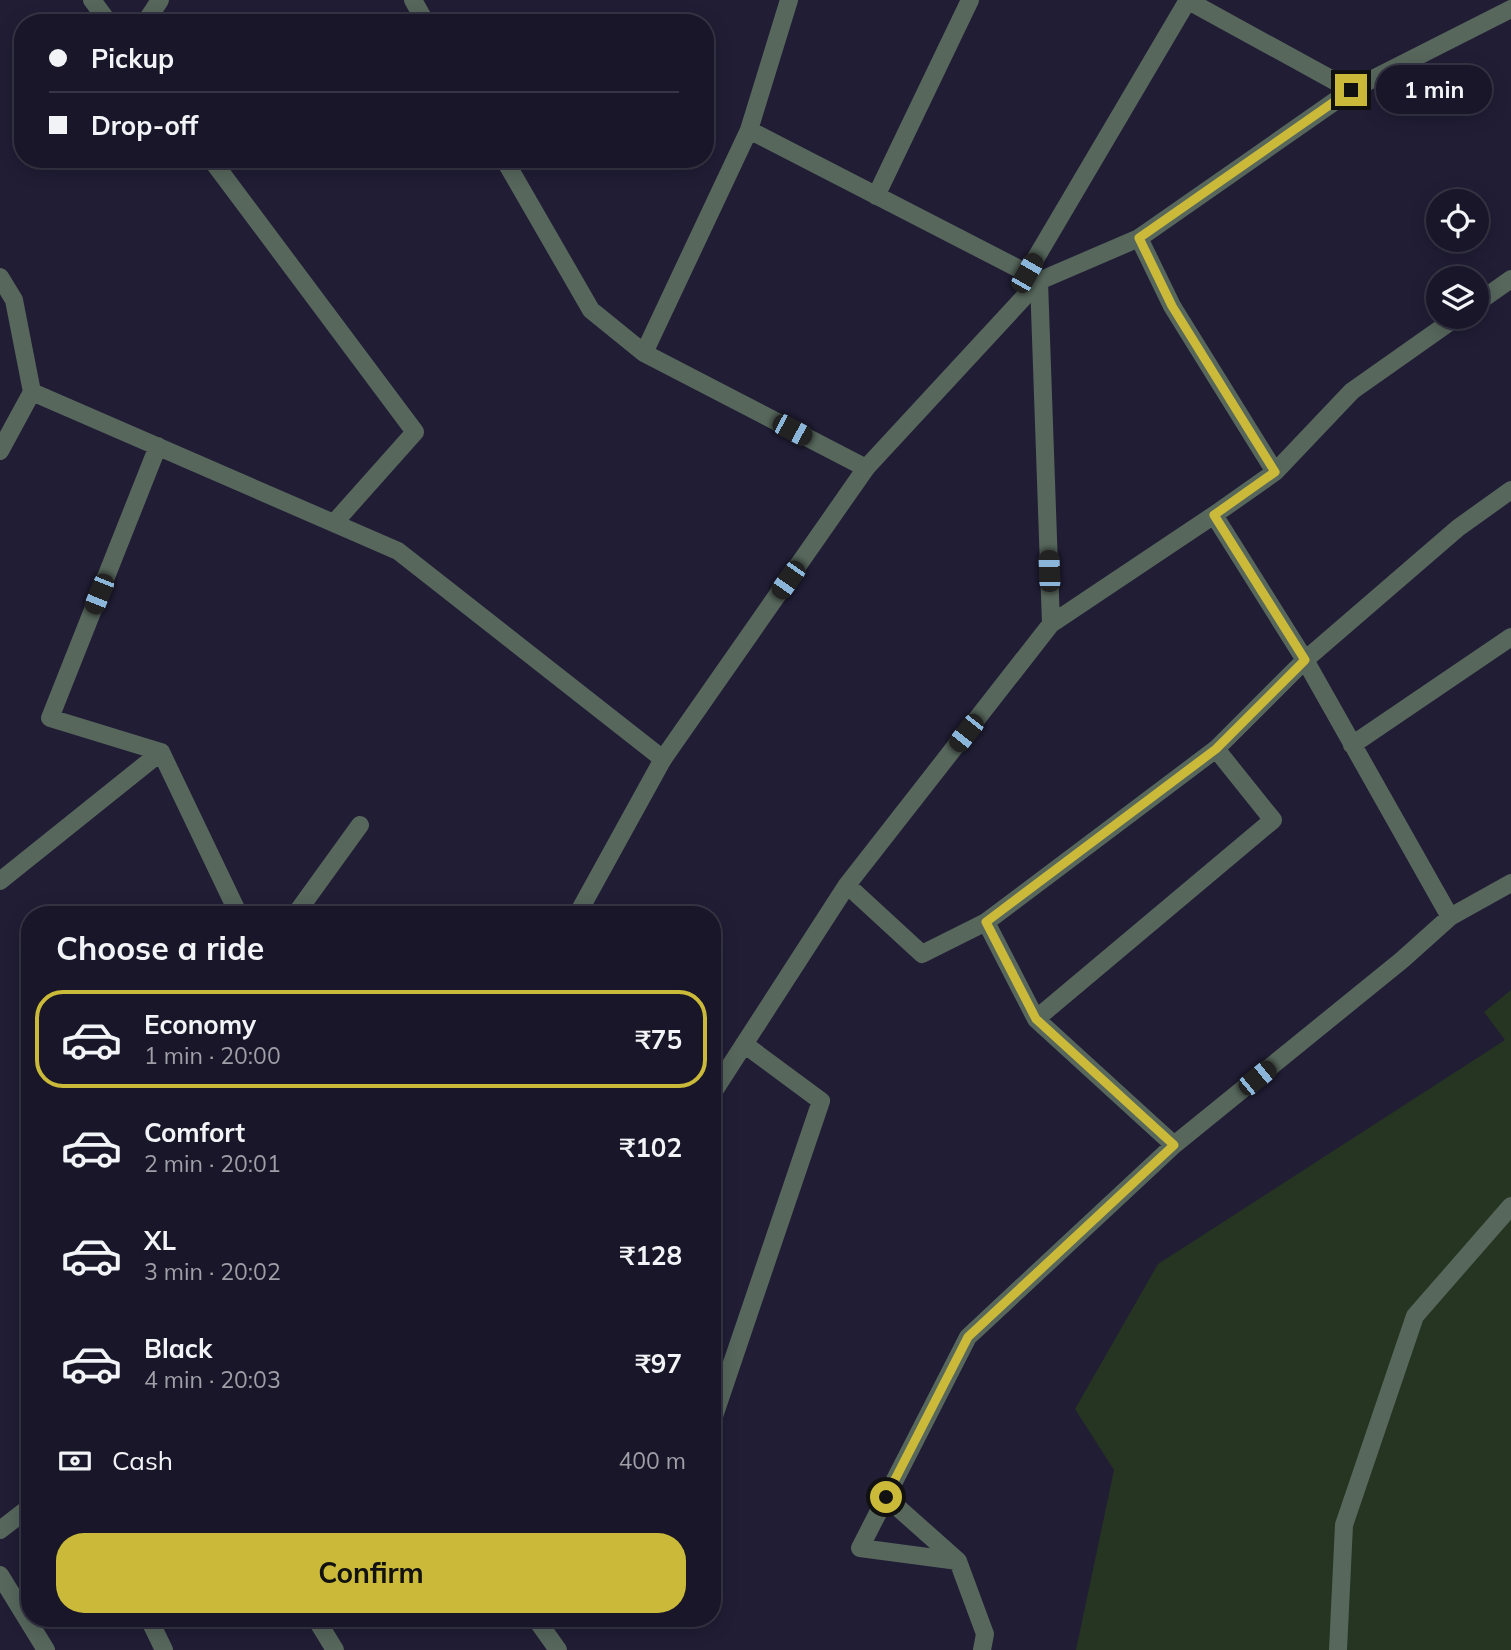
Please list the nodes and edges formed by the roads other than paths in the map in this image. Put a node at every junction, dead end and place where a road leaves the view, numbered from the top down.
1 (789, 0) edge
2 (970, 0) edge
3 (1188, 0) edge
4 (1511, 9) edge
5 (1351, 90) junction
6 (749, 130) junction
7 (218, 168) edge
8 (509, 168) edge
9 (876, 196) junction
10 (1139, 238) junction
11 (0, 277) edge
12 (1033, 277) junction
13 (1511, 279) edge
14 (1489, 295) edge
15 (1440, 329) edge
16 (645, 354) junction
17 (32, 393) junction
18 (158, 446) junction
19 (0, 451) edge
20 (866, 468) junction
21 (1275, 472) junction
22 (1511, 489) edge
23 (1214, 515) junction
24 (334, 523) junction
25 (1051, 624) junction
26 (1511, 636) edge
27 (1305, 660) junction
28 (1352, 745) junction
29 (1216, 749) junction
30 (161, 752) junction
31 (663, 759) junction
32 (359, 825) dead end
33 (0, 881) edge
34 (1511, 883) edge
35 (847, 885) junction
36 (235, 906) edge
37 (301, 906) edge
38 (582, 906) edge
39 (1450, 918) junction
40 (986, 922) junction
41 (1036, 1019) junction
42 (744, 1044) junction
43 (721, 1080) edge
44 (1174, 1145) junction
45 (1511, 1206) edge
46 (721, 1395) edge
47 (886, 1497) junction
48 (21, 1514) edge
49 (0, 1530) edge
50 (958, 1561) junction
51 (0, 1574) edge
52 (21, 1609) edge
53 (32, 1627) edge
54 (153, 1627) edge
55 (322, 1627) edge
56 (542, 1627) edge
57 (46, 1650) edge
58 (164, 1650) edge
59 (335, 1650) edge
60 (558, 1650) edge
61 (982, 1650) edge
62 (1338, 1650) edge

1 - 6 street
2 - 9 street
3 - 5 street
3 - 12 street
4 - 5 street
5 - 10 street
6 - 9 street
6 - 16 street
7 - 24 street
8 - 16 street
9 - 12 street
10 - 12 street
10 - 21 street
11 - 17 street
12 - 20 street
12 - 25 street
13 - 14 street
15 - 21 street
16 - 20 street
17 - 18 street
17 - 19 street
18 - 24 street
18 - 30 street
20 - 31 street
21 - 23 street
22 - 27 street
23 - 25 street
23 - 27 street
24 - 31 street
25 - 35 street
26 - 28 street
27 - 28 street
27 - 29 street
28 - 39 street
29 - 40 street
29 - 41 street
30 - 33 street
30 - 36 street
31 - 38 street
32 - 37 street
34 - 39 street
35 - 40 street
35 - 42 street
39 - 44 street
40 - 41 street
41 - 44 street
42 - 43 street
42 - 46 street
44 - 47 street
45 - 62 street
47 - 50 street
47 - 50 street
48 - 49 street
50 - 61 street
51 - 52 street
53 - 57 street
54 - 58 street
55 - 59 street
56 - 60 street

